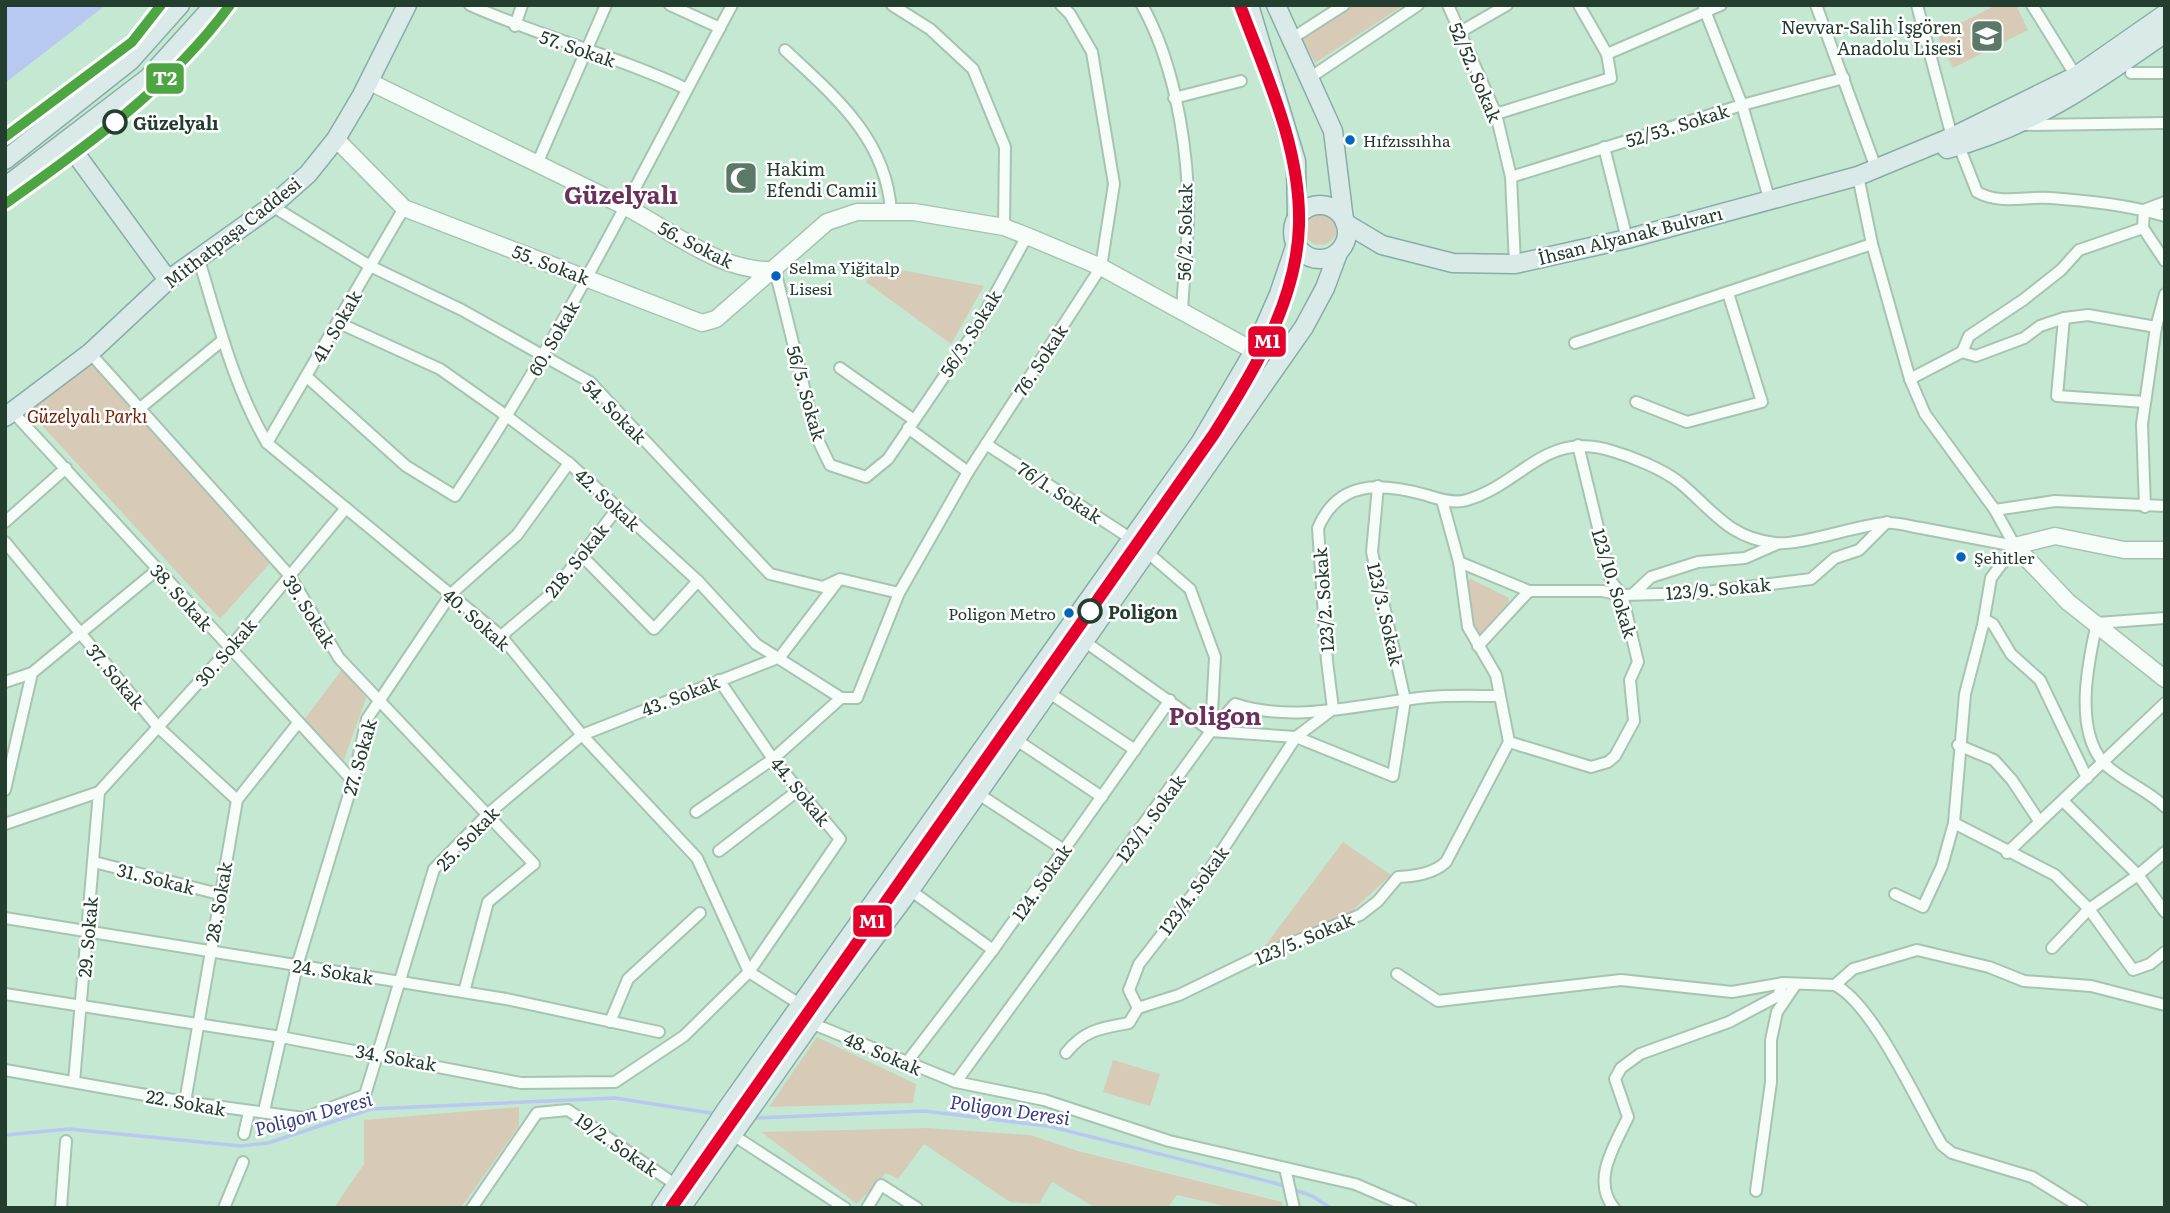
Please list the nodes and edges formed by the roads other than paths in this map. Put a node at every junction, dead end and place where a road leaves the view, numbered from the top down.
1 (180, 5) edge
2 (214, 5) edge
3 (407, 5) edge
4 (470, 5) edge
5 (522, 5) edge
6 (607, 5) edge
7 (670, 5) edge
8 (732, 5) edge
9 (892, 5) edge
10 (1061, 5) edge
11 (1142, 5) edge
12 (1249, 5) edge
13 (1276, 5) edge
14 (1344, 5) edge
15 (1418, 5) edge
16 (1448, 5) edge
17 (1507, 5) edge
18 (1579, 5) edge
19 (1721, 5) edge
20 (1816, 5) edge
21 (1916, 5) edge
22 (2032, 5) edge
23 (1704, 8) edge
24 (2165, 14) edge
25 (515, 26) junction
26 (720, 28) junction
27 (1460, 32) junction
28 (2165, 33) edge
29 (1291, 39) junction
30 (785, 50) dead end
31 (586, 51) junction
32 (1607, 54) junction
33 (2131, 73) dead end
34 (2165, 73) edge
35 (2076, 76) junction
36 (1311, 77) junction
37 (1844, 78) junction
38 (1241, 81) dead end
39 (370, 82) junction
40 (687, 89) junction
41 (1174, 97) junction
42 (1742, 105) junction
43 (1496, 114) junction
44 (2165, 123) edge
45 (2020, 125) junction
46 (336, 139) junction
47 (67, 142) junction
48 (1956, 142) junction
49 (1604, 147) junction
50 (5, 160) edge
51 (537, 164) junction
52 (1875, 168) junction
53 (1858, 176) junction
54 (1511, 177) junction
55 (5, 187) edge
56 (1769, 198) junction
57 (2165, 202) edge
58 (272, 206) junction
59 (624, 206) junction
60 (404, 208) junction
61 (2144, 210) junction
62 (891, 211) junction
63 (2165, 216) edge
64 (1297, 217) junction
65 (1345, 222) junction
66 (1004, 227) junction
67 (2143, 228) junction
68 (1027, 236) junction
69 (1627, 239) junction
70 (1296, 244) junction
71 (1872, 244) junction
72 (1381, 246) junction
73 (1340, 251) junction
74 (199, 260) junction
75 (2165, 261) edge
76 (1515, 264) junction
77 (370, 266) junction
78 (1101, 267) junction
79 (775, 270) junction
80 (587, 278) junction
81 (168, 280) junction
82 (1728, 293) junction
83 (2165, 294) edge
84 (1182, 310) junction
85 (2064, 318) junction
86 (339, 323) junction
87 (2156, 327) junction
88 (223, 340) junction
89 (1575, 343) dead end
90 (1254, 351) junction
91 (1962, 352) junction
92 (90, 354) junction
93 (543, 355) junction
94 (840, 368) dead end
95 (307, 377) junction
96 (1910, 379) junction
97 (1636, 402) dead end
98 (2145, 402) junction
99 (139, 409) junction
100 (9, 414) edge
101 (508, 417) junction
102 (911, 424) junction
103 (267, 443) junction
104 (986, 444) junction
105 (1578, 445) junction
106 (569, 463) junction
107 (66, 468) junction
108 (968, 472) junction
109 (1378, 486) junction
110 (1441, 500) junction
111 (2165, 506) edge
112 (2145, 507) junction
113 (346, 508) junction
114 (617, 509) junction
115 (1995, 510) junction
116 (5, 522) edge
117 (1888, 522) junction
118 (5, 542) edge
119 (1777, 544) junction
120 (1140, 545) junction
121 (2015, 546) junction
122 (2165, 550) edge
123 (581, 555) junction
124 (1459, 562) junction
125 (157, 570) junction
126 (290, 576) junction
127 (840, 579) junction
128 (698, 581) junction
129 (1529, 591) junction
130 (899, 593) junction
131 (452, 594) junction
132 (1628, 594) junction
133 (2165, 618) edge
134 (1984, 619) junction
135 (2096, 624) junction
136 (78, 632) junction
137 (501, 636) junction
138 (1084, 641) junction
139 (1478, 646) junction
140 (229, 649) junction
141 (780, 657) junction
142 (32, 673) junction
143 (2165, 679) edge
144 (719, 680) junction
145 (5, 682) edge
146 (1048, 692) junction
147 (1499, 696) junction
148 (841, 698) junction
149 (1170, 700) junction
150 (1405, 700) junction
151 (378, 702) junction
152 (2165, 703) edge
153 (1334, 709) junction
154 (299, 723) junction
155 (158, 727) junction
156 (1211, 731) junction
157 (582, 735) junction
158 (1296, 737) junction
159 (1016, 739) junction
160 (1509, 742) junction
161 (1958, 745) junction
162 (1135, 750) junction
163 (774, 759) junction
164 (2103, 762) junction
165 (2087, 778) junction
166 (354, 781) junction
167 (800, 789) junction
168 (5, 790) edge
169 (99, 792) junction
170 (977, 793) junction
171 (1102, 797) junction
172 (237, 800) junction
173 (2063, 801) junction
174 (2165, 807) edge
175 (696, 812) dead end
176 (489, 813) junction
177 (2039, 821) junction
178 (1954, 823) junction
179 (5, 824) edge
180 (719, 850) dead end
181 (1064, 850) junction
182 (2165, 852) edge
183 (2007, 853) junction
184 (93, 862) junction
185 (2138, 875) junction
186 (910, 891) junction
187 (219, 894) junction
188 (1895, 894) dead end
189 (2089, 909) junction
190 (2165, 912) edge
191 (700, 913) dead end
192 (5, 918) edge
193 (88, 933) junction
194 (2052, 948) dead end
195 (209, 950) junction
196 (993, 950) junction
197 (2165, 952) edge
198 (297, 966) junction
199 (749, 972) junction
200 (1396, 974) dead end
201 (399, 982) junction
202 (1783, 984) junction
203 (1797, 984) junction
204 (1835, 985) junction
205 (464, 992) junction
206 (5, 994) edge
207 (801, 1005) junction
208 (2165, 1005) edge
209 (80, 1007) junction
210 (1138, 1008) junction
211 (610, 1023) junction
212 (811, 1023) junction
213 (197, 1026) junction
214 (659, 1032) dead end
215 (281, 1037) junction
216 (1066, 1053) dead end
217 (378, 1054) junction
218 (907, 1062) junction
219 (5, 1070) edge
220 (74, 1082) junction
221 (956, 1082) junction
222 (185, 1102) junction
223 (264, 1111) junction
224 (249, 1112) junction
225 (244, 1134) dead end
226 (733, 1135) junction
227 (66, 1141) dead end
228 (243, 1162) dead end
229 (1286, 1172) junction
230 (676, 1185) junction
231 (1756, 1191) dead end
232 (61, 1208) edge
233 (224, 1208) edge
234 (472, 1208) edge
235 (660, 1208) edge
236 (681, 1208) edge
237 (845, 1208) edge
238 (867, 1208) edge
239 (917, 1208) edge
240 (1294, 1208) edge
241 (1411, 1208) edge
242 (1614, 1208) edge
243 (2082, 1208) edge

1 - 50 main road
2 - 47 main road
3 - 39 main road, Mithatpaşa Caddesi
4 - 25 street, 57. Sokak
5 - 25 street
6 - 31 street
7 - 26 street
8 - 26 street, 60. Sokak
9 - 66 street
10 - 78 street, 76. Sokak
11 - 41 street, 56/2. Sokak
12 - 64 main road
13 - 29 main road
14 - 29 street
15 - 36 street
16 - 27 street, 52/52. Sokak
17 - 27 street
18 - 32 street
19 - 23 street
20 - 37 street
21 - 48 street
22 - 35 street
23 - 32 street
23 - 42 street
24 - 35 main road
25 - 31 street, 57. Sokak
26 - 40 street, 60. Sokak
27 - 43 street, 52/52. Sokak
28 - 45 main road
29 - 36 main road
30 - 62 street
31 - 40 street, 57. Sokak
31 - 51 street
32 - 43 street
33 - 34 street
35 - 48 main road
36 - 65 main road
37 - 42 street, 52/53. Sokak
37 - 52 street
38 - 41 street
39 - 46 main road, Mithatpaşa Caddesi
39 - 51 street, 56. Sokak
40 - 59 street, 60. Sokak
41 - 84 street, 56/2. Sokak
42 - 49 street, 52/53. Sokak
42 - 56 street
43 - 54 street, 52/52. Sokak
44 - 45 street
45 - 48 main road
46 - 58 main road, Mithatpaşa Caddesi
46 - 60 street, 55. Sokak
47 - 55 main road
47 - 81 main road
48 - 52 main road, İhsan Alyanak Bulvarı
48 - 61 street
49 - 54 street, 52/53. Sokak
49 - 69 street
51 - 59 street, 56. Sokak
52 - 53 main road, İhsan Alyanak Bulvarı
53 - 56 main road, İhsan Alyanak Bulvarı
53 - 71 street
54 - 76 street, 52/52. Sokak
56 - 69 main road, İhsan Alyanak Bulvarı
57 - 61 street
58 - 74 main road, Mithatpaşa Caddesi
58 - 77 street, 54. Sokak
59 - 79 street, 56. Sokak
59 - 80 street, 60. Sokak
60 - 77 street, 41. Sokak
60 - 80 street, 55. Sokak
61 - 63 street
61 - 67 street
62 - 66 street
62 - 79 street
64 - 65 main road
64 - 70 main road
65 - 72 main road
65 - 73 main road
66 - 68 street
67 - 75 street
67 - 91 street
68 - 78 street
68 - 102 street, 56/3. Sokak
69 - 76 main road, İhsan Alyanak Bulvarı
70 - 73 main road
70 - 90 main road
71 - 82 street
71 - 96 street
72 - 73 main road
72 - 76 main road, İhsan Alyanak Bulvarı
73 - 120 main road
74 - 81 main road, Mithatpaşa Caddesi
74 - 88 street, 40. Sokak
77 - 86 street, 41. Sokak
77 - 93 street, 54. Sokak
78 - 84 street
78 - 104 street, 76. Sokak
79 - 80 street, 55. Sokak
79 - 102 street, 56/5. Sokak
80 - 93 street, 60. Sokak
81 - 92 main road, Mithatpaşa Caddesi
82 - 89 street
82 - 97 street
83 - 87 street
84 - 90 street
85 - 87 street
85 - 91 street
85 - 98 street
86 - 95 street, 41. Sokak
86 - 101 street, 42. Sokak
87 - 98 street
88 - 99 street
88 - 103 street, 40. Sokak
90 - 120 main road
91 - 96 street
92 - 99 street, 39. Sokak
92 - 100 main road, Mithatpaşa Caddesi
93 - 101 street, 60. Sokak
93 - 127 street, 54. Sokak
94 - 102 street
95 - 101 street, 60. Sokak
95 - 103 street, 41. Sokak
96 - 115 street
98 - 112 street
99 - 126 street, 39. Sokak
100 - 107 street, 38. Sokak
101 - 106 street, 42. Sokak
102 - 108 street
103 - 113 street, 40. Sokak
104 - 108 street, 76. Sokak
104 - 120 street, 76/1. Sokak
105 - 110 street
105 - 119 street
105 - 132 street, 123/10. Sokak
106 - 114 street, 42. Sokak
106 - 131 street, 27. Sokak
107 - 116 street
107 - 125 street, 38. Sokak
108 - 130 street, 76. Sokak
109 - 110 street
109 - 150 street, 123/3. Sokak
109 - 153 street, 123/2. Sokak
110 - 124 street
111 - 112 street
112 - 115 street
113 - 126 street, 30. Sokak
113 - 131 street, 40. Sokak
114 - 123 street, 218. Sokak
114 - 128 street, 42. Sokak
115 - 121 street
117 - 119 street
117 - 121 street
117 - 132 street, 123/9. Sokak
118 - 136 street, 37. Sokak
119 - 132 street
120 - 138 main road
120 - 156 street
120 - 207 main road
121 - 122 street
121 - 134 street
121 - 135 street
123 - 128 street
123 - 137 street, 218. Sokak
124 - 129 street, 123/9. Sokak
124 - 139 street
125 - 136 street
125 - 140 street, 38. Sokak
126 - 140 street, 30. Sokak
126 - 151 street, 39. Sokak
127 - 130 street, 54. Sokak
127 - 141 street
128 - 141 street, 42. Sokak
129 - 132 street, 123/9. Sokak
129 - 139 street
130 - 148 street, 76. Sokak
131 - 137 street, 40. Sokak
131 - 151 street, 27. Sokak
132 - 160 street, 123/10. Sokak
133 - 135 street
134 - 161 street
134 - 165 street
135 - 143 street
135 - 164 street
136 - 142 street
136 - 155 street, 37. Sokak
137 - 157 street, 40. Sokak
138 - 146 main road
138 - 149 street
139 - 147 street
140 - 154 street, 38. Sokak
140 - 155 street, 30. Sokak
141 - 144 street, 43. Sokak
141 - 148 street, 42. Sokak
142 - 145 street
142 - 168 street
144 - 157 street, 43. Sokak
144 - 163 street, 44. Sokak
146 - 159 main road
146 - 162 street
147 - 150 street
147 - 160 street
148 - 163 street
149 - 156 street
149 - 162 street, 124. Sokak
150 - 153 street
150 - 158 street
151 - 166 street, 27. Sokak
151 - 176 street, 39. Sokak
152 - 164 street
153 - 156 street
153 - 158 street, 123/4. Sokak
154 - 166 street, 38. Sokak
154 - 172 street, 28. Sokak
155 - 169 street, 30. Sokak
155 - 172 street, 37. Sokak
156 - 158 street
156 - 221 street, 123/1. Sokak
157 - 176 street, 25. Sokak
157 - 199 street, 40. Sokak
158 - 210 street, 123/4. Sokak
159 - 170 main road
159 - 171 street
160 - 210 street, 123/5. Sokak
161 - 177 street
161 - 178 street
162 - 171 street, 124. Sokak
163 - 167 street, 44. Sokak
163 - 175 street
164 - 165 street
164 - 174 street
165 - 173 street
166 - 198 street, 27. Sokak
167 - 180 street
167 - 199 street, 44. Sokak
169 - 179 street
169 - 184 street, 29. Sokak
170 - 181 street
170 - 186 main road
171 - 181 street, 124. Sokak
172 - 187 street, 28. Sokak
173 - 177 street
173 - 185 street
176 - 201 street, 25. Sokak
176 - 205 street, 39. Sokak
177 - 183 street
178 - 183 street
178 - 188 street
181 - 196 street, 124. Sokak
182 - 185 street
183 - 189 street
184 - 187 street, 31. Sokak
184 - 193 street, 29. Sokak
185 - 189 street
185 - 190 street
186 - 196 street
186 - 212 main road
187 - 195 street, 28. Sokak
189 - 194 street
189 - 197 street
191 - 211 street
192 - 193 street, 24. Sokak
193 - 195 street, 24. Sokak
193 - 209 street, 29. Sokak
195 - 198 street, 24. Sokak
195 - 213 street, 28. Sokak
196 - 218 street, 124. Sokak
198 - 201 street, 24. Sokak
198 - 215 street, 27. Sokak
199 - 207 street
199 - 217 street, 34. Sokak
200 - 202 street
201 - 205 street, 24. Sokak
201 - 217 street, 25. Sokak
202 - 203 street
202 - 242 street
203 - 204 street
203 - 231 street
204 - 208 street
204 - 243 street
205 - 211 street, 24. Sokak
206 - 209 street, 34. Sokak
207 - 230 main road
209 - 213 street, 34. Sokak
209 - 220 street, 29. Sokak
210 - 216 street
211 - 214 street, 24. Sokak
212 - 218 street, 48. Sokak
212 - 226 main road
213 - 215 street, 34. Sokak
213 - 222 street, 28. Sokak
215 - 217 street, 34. Sokak
215 - 223 street, 27. Sokak
217 - 223 street, 22. Sokak
218 - 221 street, 48. Sokak
219 - 220 street, 22. Sokak
220 - 222 street, 22. Sokak
221 - 229 street, 48. Sokak
222 - 224 street, 22. Sokak
223 - 224 street, 22. Sokak
224 - 225 street
226 - 236 main road
226 - 237 street
227 - 232 street
228 - 233 street
229 - 240 street
229 - 241 street, 48. Sokak
230 - 234 street, 19/2. Sokak
230 - 235 main road
238 - 239 street

